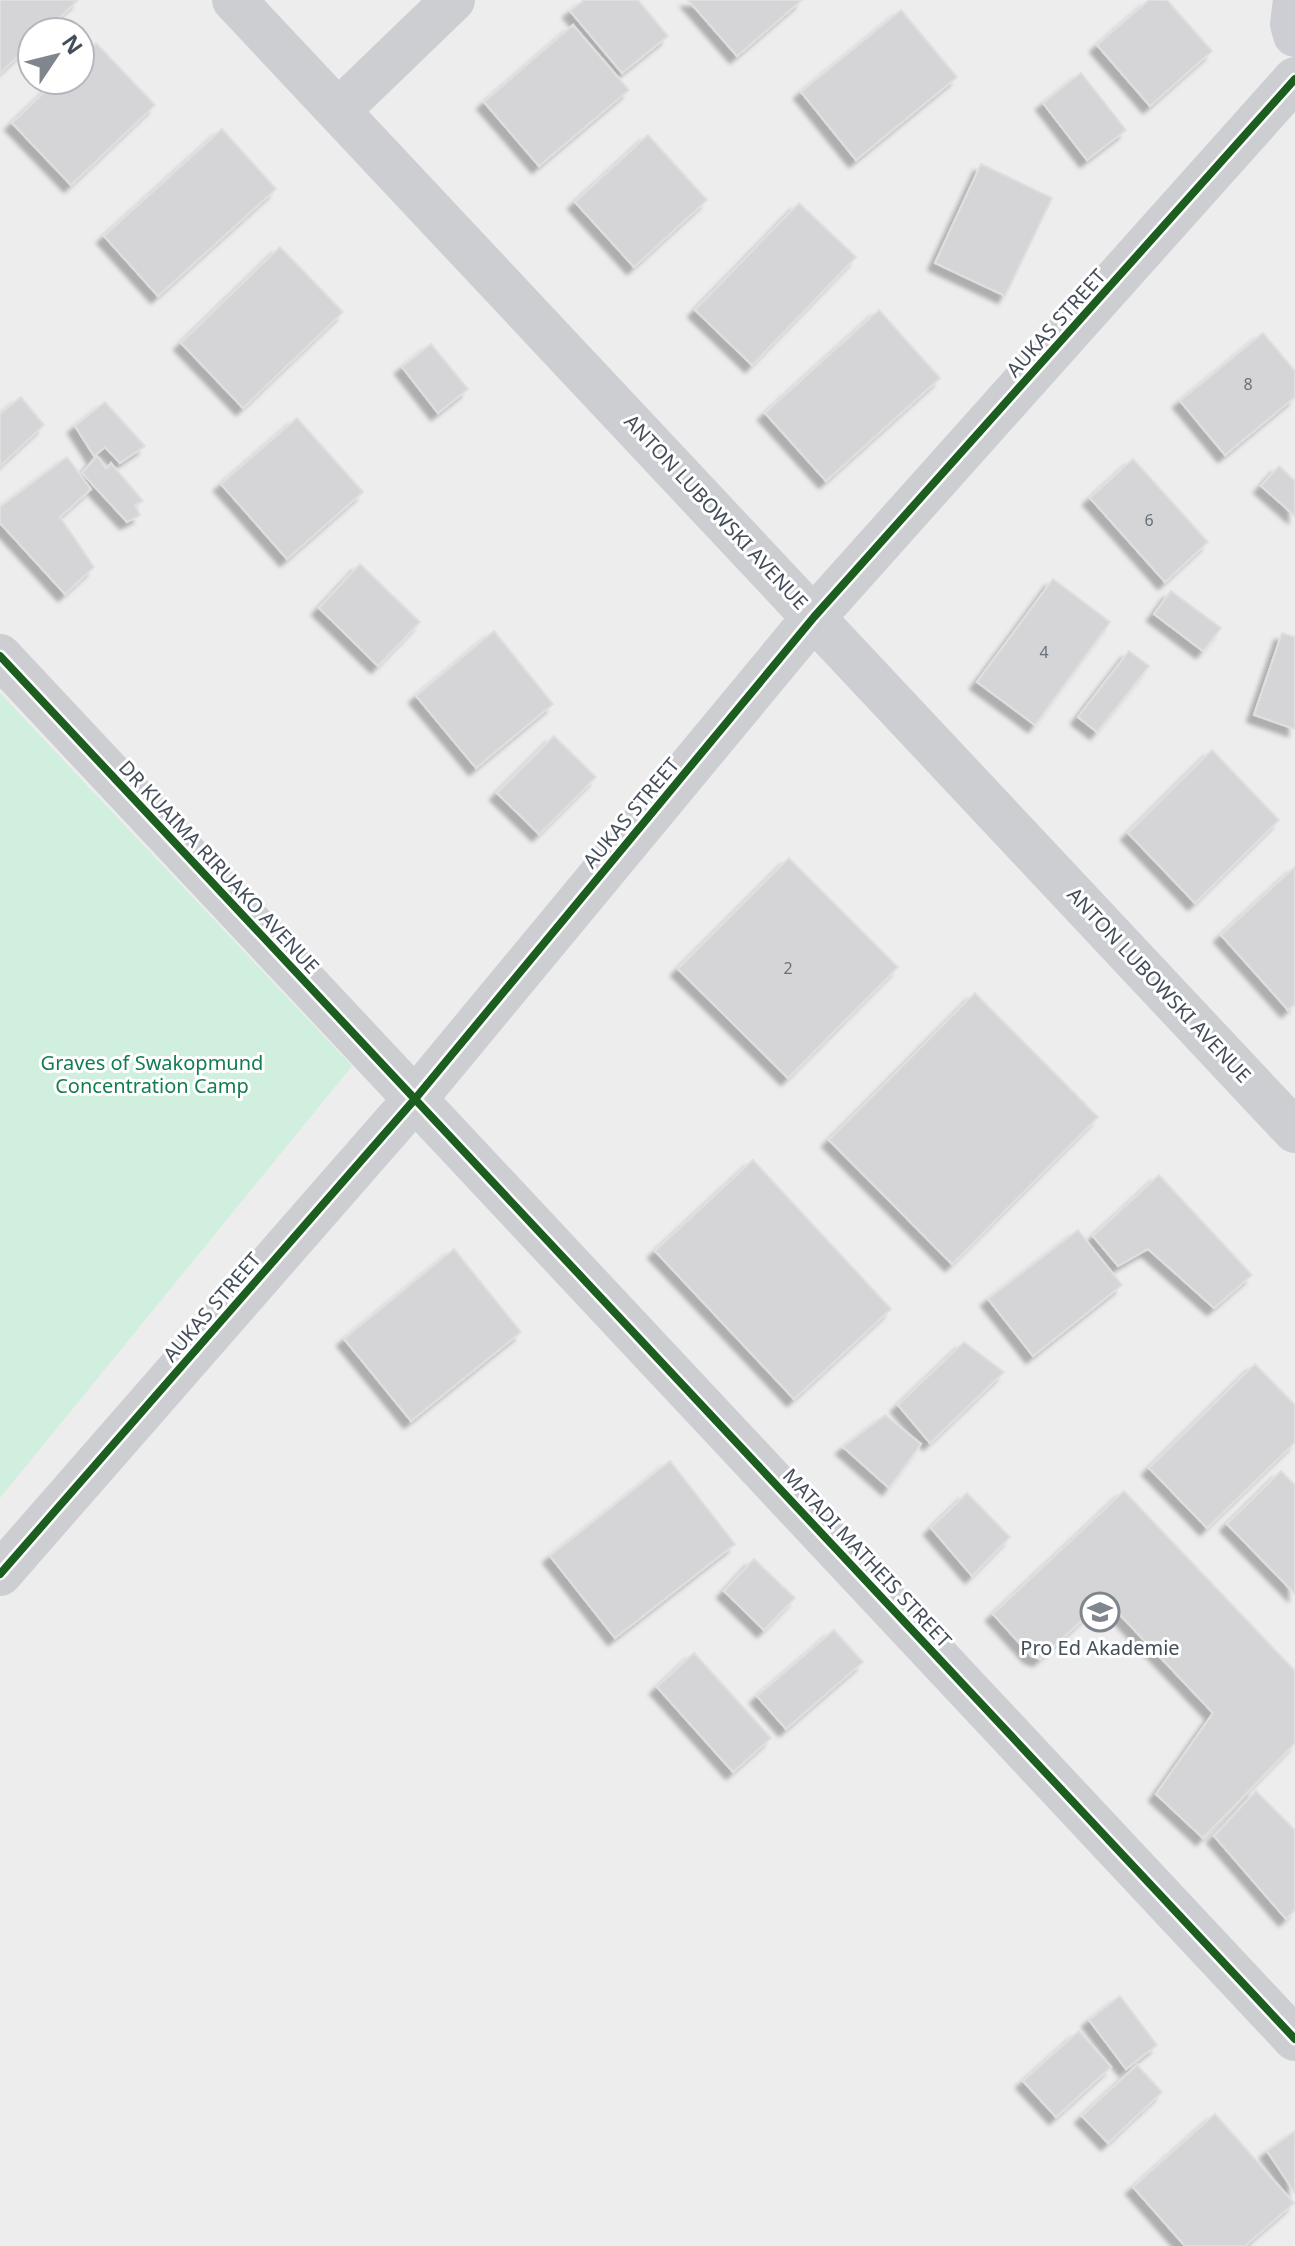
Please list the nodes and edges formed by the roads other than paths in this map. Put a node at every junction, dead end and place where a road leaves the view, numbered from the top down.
1 (234, 0) edge
2 (453, 0) edge
3 (1295, 0) edge
4 (1295, 35) edge
5 (1295, 79) edge
6 (338, 111) junction
7 (814, 617) junction
8 (0, 656) edge
9 (415, 1099) junction
10 (1295, 1131) edge
11 (0, 1574) edge
12 (1295, 2039) edge

1 - 6 street, ANTON LUBOWSKI AVENUE
2 - 6 street
3 - 4 street
5 - 7 street, AUKAS STREET
6 - 7 street, ANTON LUBOWSKI AVENUE
7 - 9 street, AUKAS STREET
7 - 10 street, ANTON LUBOWSKI AVENUE
8 - 9 street, DR KUAIMA RIRUAKO AVENUE
9 - 11 street, AUKAS STREET
9 - 12 street, MATADI MATHEIS STREET

